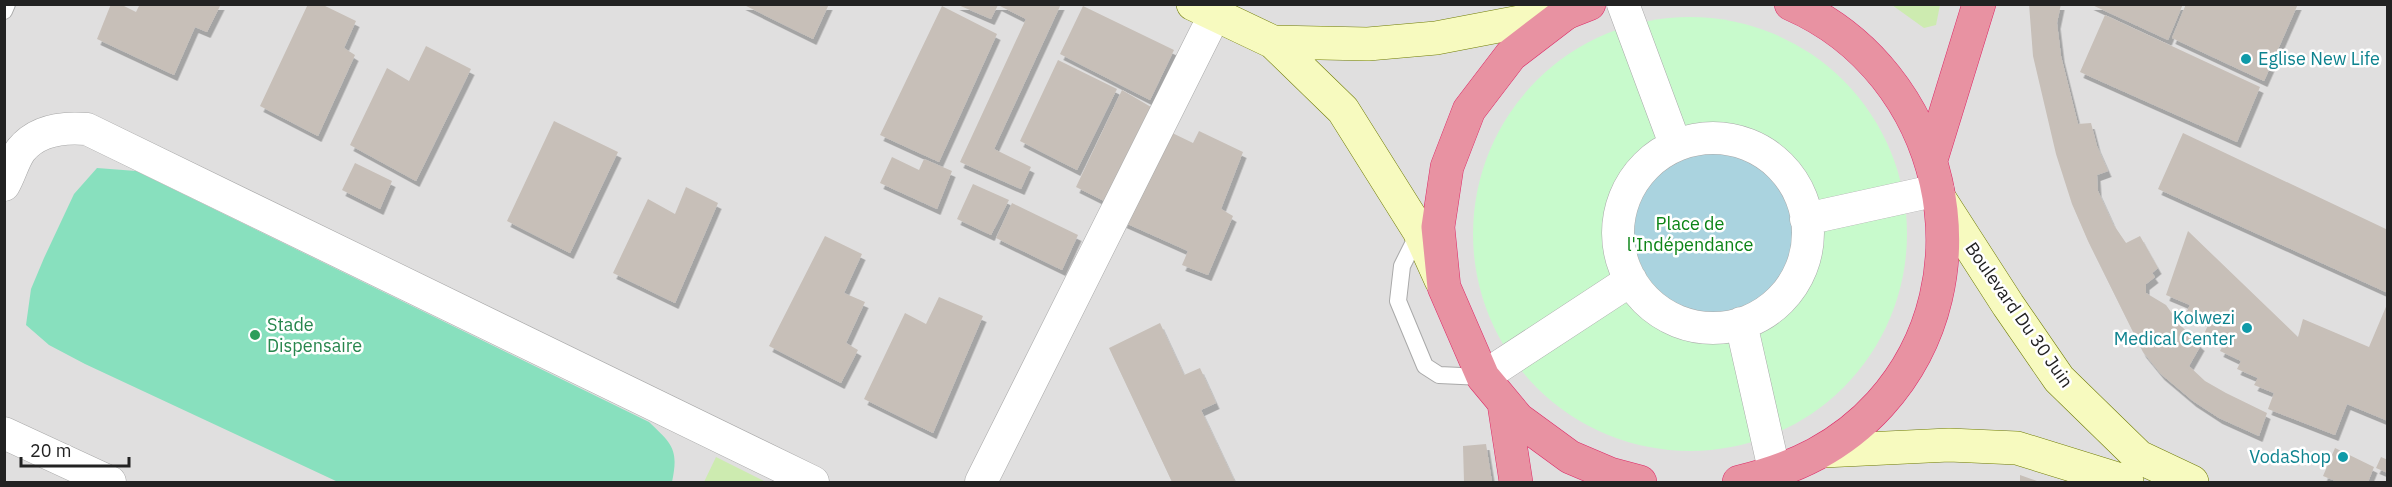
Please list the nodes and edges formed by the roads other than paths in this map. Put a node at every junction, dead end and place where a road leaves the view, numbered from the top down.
1 (7, 4) edge
2 (1623, 4) edge
3 (1791, 4) edge
4 (1979, 4) edge
5 (1204, 9) edge
6 (1577, 9) edge
7 (4, 11) edge
8 (1273, 42) junction
9 (1675, 144) junction
10 (1937, 184) junction
11 (4, 185) edge
12 (1806, 219) junction
13 (1419, 231) junction
14 (1631, 280) junction
15 (1444, 287) junction
16 (1741, 323) junction
17 (1483, 377) junction
18 (1504, 404) junction
19 (4, 433) edge
20 (1823, 451) junction
21 (1775, 474) junction
22 (110, 483) edge
23 (813, 483) edge
24 (981, 483) edge
25 (1516, 483) edge
26 (1640, 483) edge
27 (1739, 483) edge
28 (2127, 483) edge
29 (2192, 483) edge

1 - 7 lane
2 - 9 street
3 - 10 highway
4 - 10 highway
5 - 8 main road
5 - 24 street
6 - 8 main road
6 - 15 highway
8 - 13 main road
9 - 12 street
9 - 14 street
10 - 12 street
10 - 20 highway
10 - 29 main road, Boulevard Du 30 Juin
11 - 23 street
12 - 16 street
13 - 15 main road
13 - 17 lane
14 - 16 street
14 - 17 street
15 - 17 highway
16 - 21 street
17 - 18 highway
18 - 25 highway
18 - 26 highway
19 - 22 street
20 - 21 highway
20 - 28 main road
21 - 27 highway

